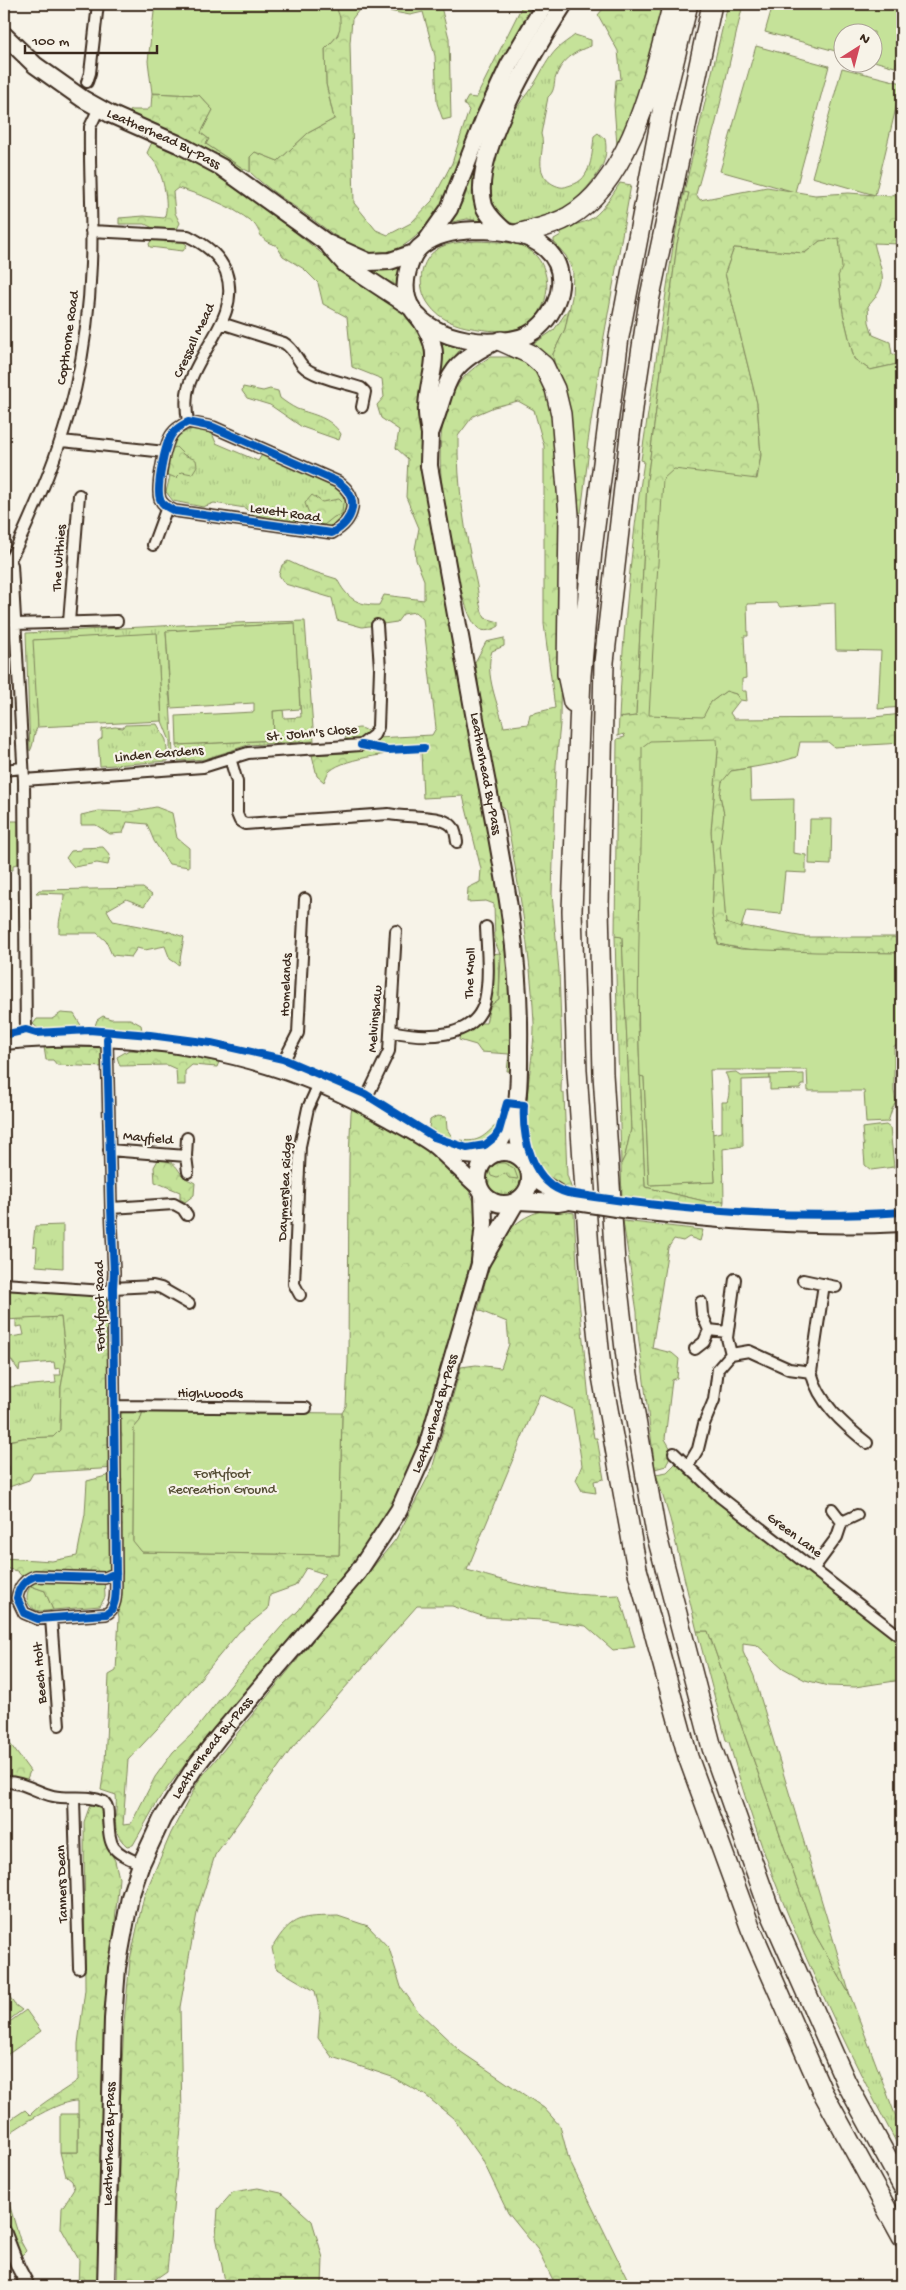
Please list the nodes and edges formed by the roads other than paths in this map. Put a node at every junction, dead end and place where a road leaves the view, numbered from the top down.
1 (98, 4) edge
2 (545, 4) edge
3 (564, 4) edge
4 (673, 4) edge
5 (688, 4) edge
6 (712, 4) edge
7 (4, 35) edge
8 (87, 82) dead end
9 (99, 108) junction
10 (91, 231) junction
11 (512, 233) junction
12 (327, 243) junction
13 (420, 248) junction
14 (415, 313) junction
15 (221, 323) junction
16 (497, 342) junction
17 (362, 407) dead end
18 (188, 422) junction
19 (430, 435) junction
20 (62, 441) junction
21 (165, 452) junction
22 (79, 495) dead end
23 (167, 507) junction
24 (153, 545) dead end
25 (6, 562) edge
26 (117, 621) dead end
27 (70, 622) junction
28 (15, 624) junction
29 (377, 625) dead end
30 (578, 720) junction
31 (230, 758) junction
32 (22, 768) junction
33 (4, 770) edge
34 (24, 780) junction
35 (456, 842) dead end
36 (305, 899) dead end
37 (486, 927) dead end
38 (396, 931) dead end
39 (391, 1032) junction
40 (107, 1039) junction
41 (26, 1040) junction
42 (4, 1042) edge
43 (280, 1068) junction
44 (319, 1084) junction
45 (363, 1105) junction
46 (514, 1114) junction
47 (187, 1138) dead end
48 (434, 1146) junction
49 (109, 1150) junction
50 (186, 1156) junction
51 (490, 1156) junction
52 (522, 1159) junction
53 (188, 1172) dead end
54 (530, 1176) junction
55 (481, 1191) junction
56 (517, 1201) junction
57 (570, 1201) junction
58 (111, 1208) junction
59 (187, 1215) dead end
60 (902, 1223) edge
61 (480, 1264) junction
62 (735, 1280) dead end
63 (802, 1280) dead end
64 (4, 1284) edge
65 (824, 1284) junction
66 (836, 1287) dead end
67 (112, 1288) junction
68 (300, 1295) dead end
69 (701, 1302) dead end
70 (189, 1304) dead end
71 (710, 1330) junction
72 (727, 1332) junction
73 (695, 1349) dead end
74 (731, 1354) junction
75 (810, 1372) junction
76 (114, 1406) junction
77 (306, 1408) dead end
78 (867, 1443) dead end
79 (674, 1453) dead end
80 (688, 1466) junction
81 (832, 1509) dead end
82 (857, 1515) dead end
83 (842, 1522) junction
84 (814, 1568) junction
85 (116, 1573) junction
86 (51, 1618) junction
87 (902, 1638) edge
88 (59, 1725) dead end
89 (4, 1782) edge
90 (74, 1799) junction
91 (141, 1864) junction
92 (79, 1968) dead end
93 (902, 2185) edge
94 (4, 2231) edge
95 (902, 2237) edge
96 (107, 2284) edge
97 (28, 2286) edge

1 - 8 street
2 - 13 main road
3 - 11 main road
4 - 11 highway
5 - 30 highway
6 - 93 highway
7 - 9 main road, Leatherhead By-Pass
9 - 10 street, Copthorne Road
9 - 12 main road, Leatherhead By-Pass
10 - 15 street, Cressall Mead
10 - 20 street, Copthorne Road
11 - 13 main road
11 - 16 main road
12 - 13 main road, Leatherhead By-Pass
12 - 14 main road, Leatherhead By-Pass
13 - 14 main road
14 - 16 main road
14 - 19 main road, Leatherhead By-Pass
15 - 17 street
15 - 18 street, Cressall Mead
16 - 19 main road, Leatherhead By-Pass
16 - 30 highway
18 - 21 street
18 - 23 street, Levett Road
19 - 46 main road, Leatherhead By-Pass
20 - 21 street
20 - 25 street, Copthorne Road
21 - 23 street
22 - 27 street, The Withies
23 - 24 street
25 - 28 street
26 - 27 street
27 - 28 street
28 - 32 street
29 - 31 street, St. John's Close
30 - 95 highway
31 - 34 street, Linden Gardens
31 - 35 street
32 - 33 street
32 - 34 street
34 - 41 street
36 - 43 street, Homelands
37 - 39 street, The Knoll
38 - 39 street, Melvinshaw
39 - 45 street, Melvinshaw
40 - 41 main road
40 - 43 main road
40 - 49 street, Fortyfoot Road
41 - 42 main road
43 - 44 main road
44 - 45 main road
44 - 68 street, Daymerslea Ridge
45 - 48 main road
46 - 51 main road, Leatherhead By-Pass
46 - 52 main road, Leatherhead By-Pass
47 - 50 street, Mayfield
48 - 51 main road
48 - 55 main road
49 - 50 street, Mayfield
49 - 58 street, Fortyfoot Road
50 - 53 street, Mayfield
51 - 52 main road
51 - 55 main road
52 - 54 main road
54 - 56 main road
54 - 57 main road
55 - 56 main road
55 - 61 main road, Leatherhead By-Pass
56 - 57 main road
56 - 61 main road, Leatherhead By-Pass
57 - 60 main road, bridge
58 - 59 street
58 - 67 street, Fortyfoot Road
61 - 91 main road, Leatherhead By-Pass
62 - 72 street
63 - 65 street
64 - 67 street
65 - 66 street
65 - 75 street
67 - 70 street
67 - 76 street, Fortyfoot Road
69 - 71 street
71 - 72 street
71 - 73 street
72 - 74 street
74 - 75 street
74 - 80 street
75 - 78 street
76 - 77 street, Highwoods
76 - 85 street, Fortyfoot Road
79 - 80 street, Green Lane
80 - 84 street, Green Lane
81 - 83 street
82 - 83 street
83 - 84 street
84 - 87 street, Green Lane
85 - 86 street, Fortyfoot Road
85 - 86 street, Fortyfoot Road
86 - 88 street, Beech Holt
89 - 90 street
90 - 91 street
90 - 92 street, Tanners Dean
91 - 96 main road, Leatherhead By-Pass
94 - 97 street

